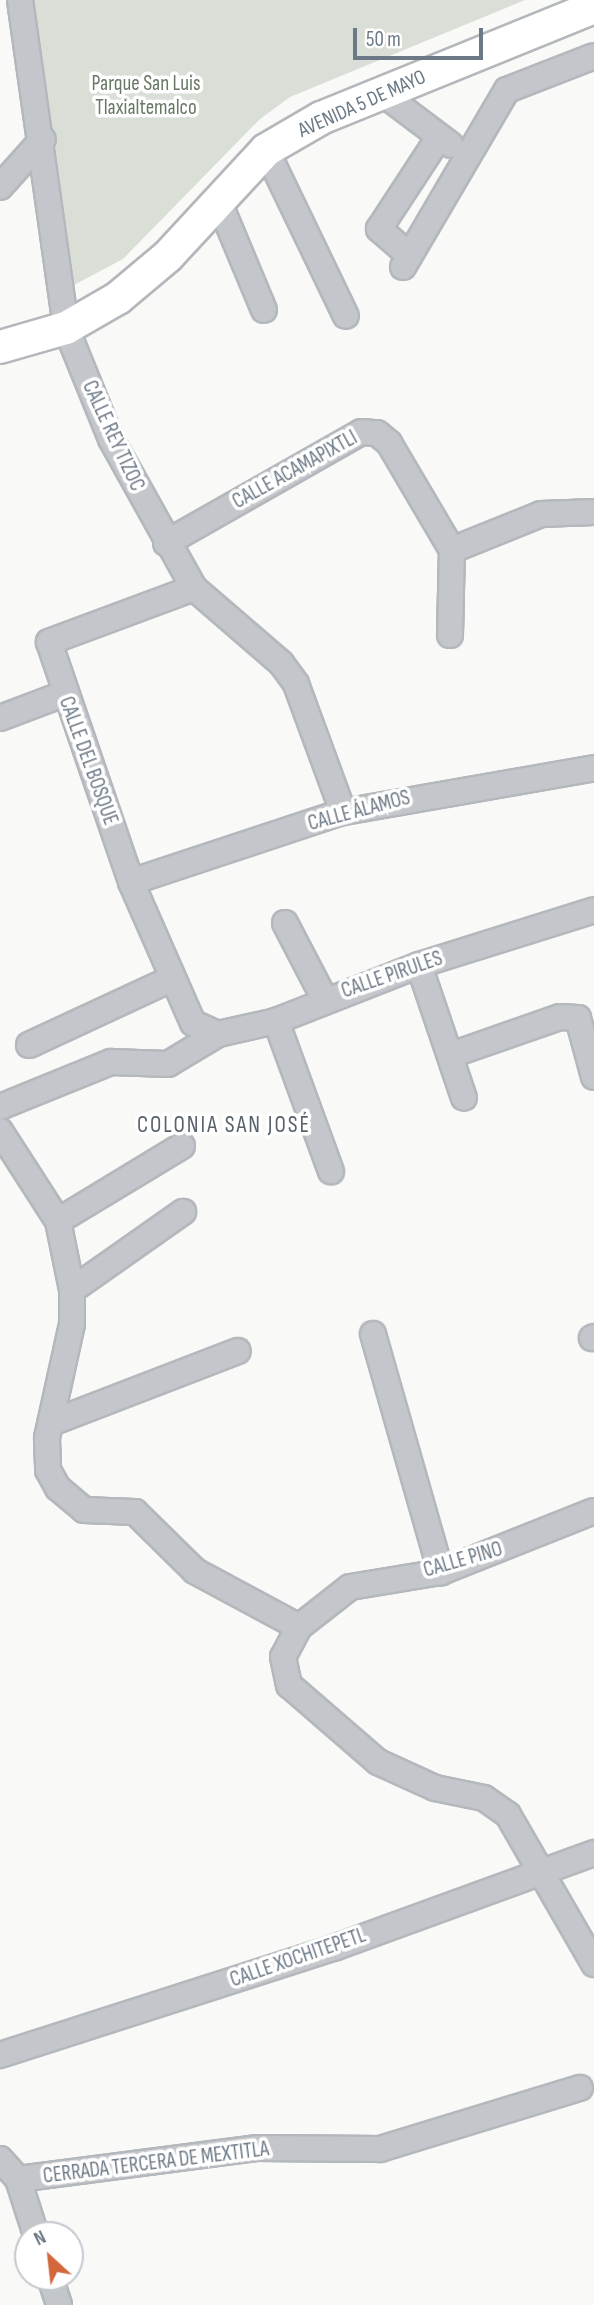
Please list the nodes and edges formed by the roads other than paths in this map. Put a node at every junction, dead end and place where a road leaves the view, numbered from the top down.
1 (20, 0) edge
2 (594, 7) edge
3 (594, 57) edge
4 (382, 93) junction
5 (43, 139) junction
6 (438, 139) junction
7 (266, 149) junction
8 (467, 155) junction
9 (0, 187) edge
10 (218, 200) junction
11 (264, 310) dead end
12 (346, 316) dead end
13 (66, 328) junction
14 (0, 347) edge
15 (594, 512) edge
16 (166, 543) junction
17 (452, 550) junction
18 (194, 588) junction
19 (450, 635) dead end
20 (64, 694) junction
21 (0, 718) edge
22 (594, 768) edge
23 (342, 812) junction
24 (131, 882) junction
25 (594, 910) edge
26 (285, 923) dead end
27 (419, 965) junction
28 (169, 981) junction
29 (324, 998) junction
30 (276, 1021) junction
31 (218, 1034) junction
32 (29, 1045) dead end
33 (450, 1055) junction
34 (594, 1077) edge
35 (464, 1098) dead end
36 (0, 1107) edge
37 (0, 1132) edge
38 (181, 1146) dead end
39 (331, 1171) dead end
40 (183, 1212) dead end
41 (58, 1221) junction
42 (72, 1290) junction
43 (373, 1334) dead end
44 (238, 1351) dead end
45 (51, 1423) junction
46 (594, 1511) edge
47 (441, 1572) junction
48 (299, 1627) junction
49 (594, 1853) edge
50 (544, 1869) junction
51 (594, 1964) edge
52 (0, 2055) edge
53 (580, 2088) dead end
54 (0, 2159) edge
55 (18, 2179) junction
56 (32, 2221) edge

1 - 5 street, CALLE REY TIZOC
2 - 4 main road, AVENIDA 5 DE MAYO
3 - 8 street
4 - 6 street
4 - 7 main road, AVENIDA 5 DE MAYO
5 - 9 street
5 - 13 street, CALLE REY TIZOC
6 - 8 street
6 - 8 street
7 - 10 main road, AVENIDA 5 DE MAYO
7 - 12 street
10 - 11 street
10 - 13 main road, AVENIDA 5 DE MAYO
13 - 14 main road, AVENIDA 5 DE MAYO
13 - 16 street, CALLE REY TIZOC
15 - 17 street
16 - 17 street, CALLE ACAMAPIXTLI
16 - 18 street, CALLE REY TIZOC
17 - 19 street
18 - 20 street, CALLE DEL BOSQUE
18 - 23 street, CALLE REY TIZOC
20 - 21 street
20 - 24 street, CALLE DEL BOSQUE
22 - 23 street, CALLE ÁLAMOS
23 - 24 street, CALLE ÁLAMOS
24 - 28 street, CALLE DEL BOSQUE
25 - 27 street, CALLE PIRULES
26 - 29 street
27 - 29 street, CALLE PIRULES
27 - 33 street
28 - 31 street, CALLE DEL BOSQUE
28 - 32 street
29 - 30 street, CALLE PIRULES
30 - 31 street, CALLE PIRULES
30 - 39 street
31 - 36 street
33 - 34 street
33 - 35 street
37 - 41 street
38 - 41 street
40 - 42 street
41 - 42 street
42 - 45 street
43 - 47 street
44 - 45 street
45 - 48 street
46 - 47 street, CALLE PINO
47 - 48 street, CALLE PINO
48 - 50 street
49 - 50 street, CALLE XOCHITEPETL
50 - 51 street
50 - 52 street, CALLE XOCHITEPETL
53 - 55 street, CERRADA TERCERA DE MEXTITLA
54 - 55 street
55 - 56 street

